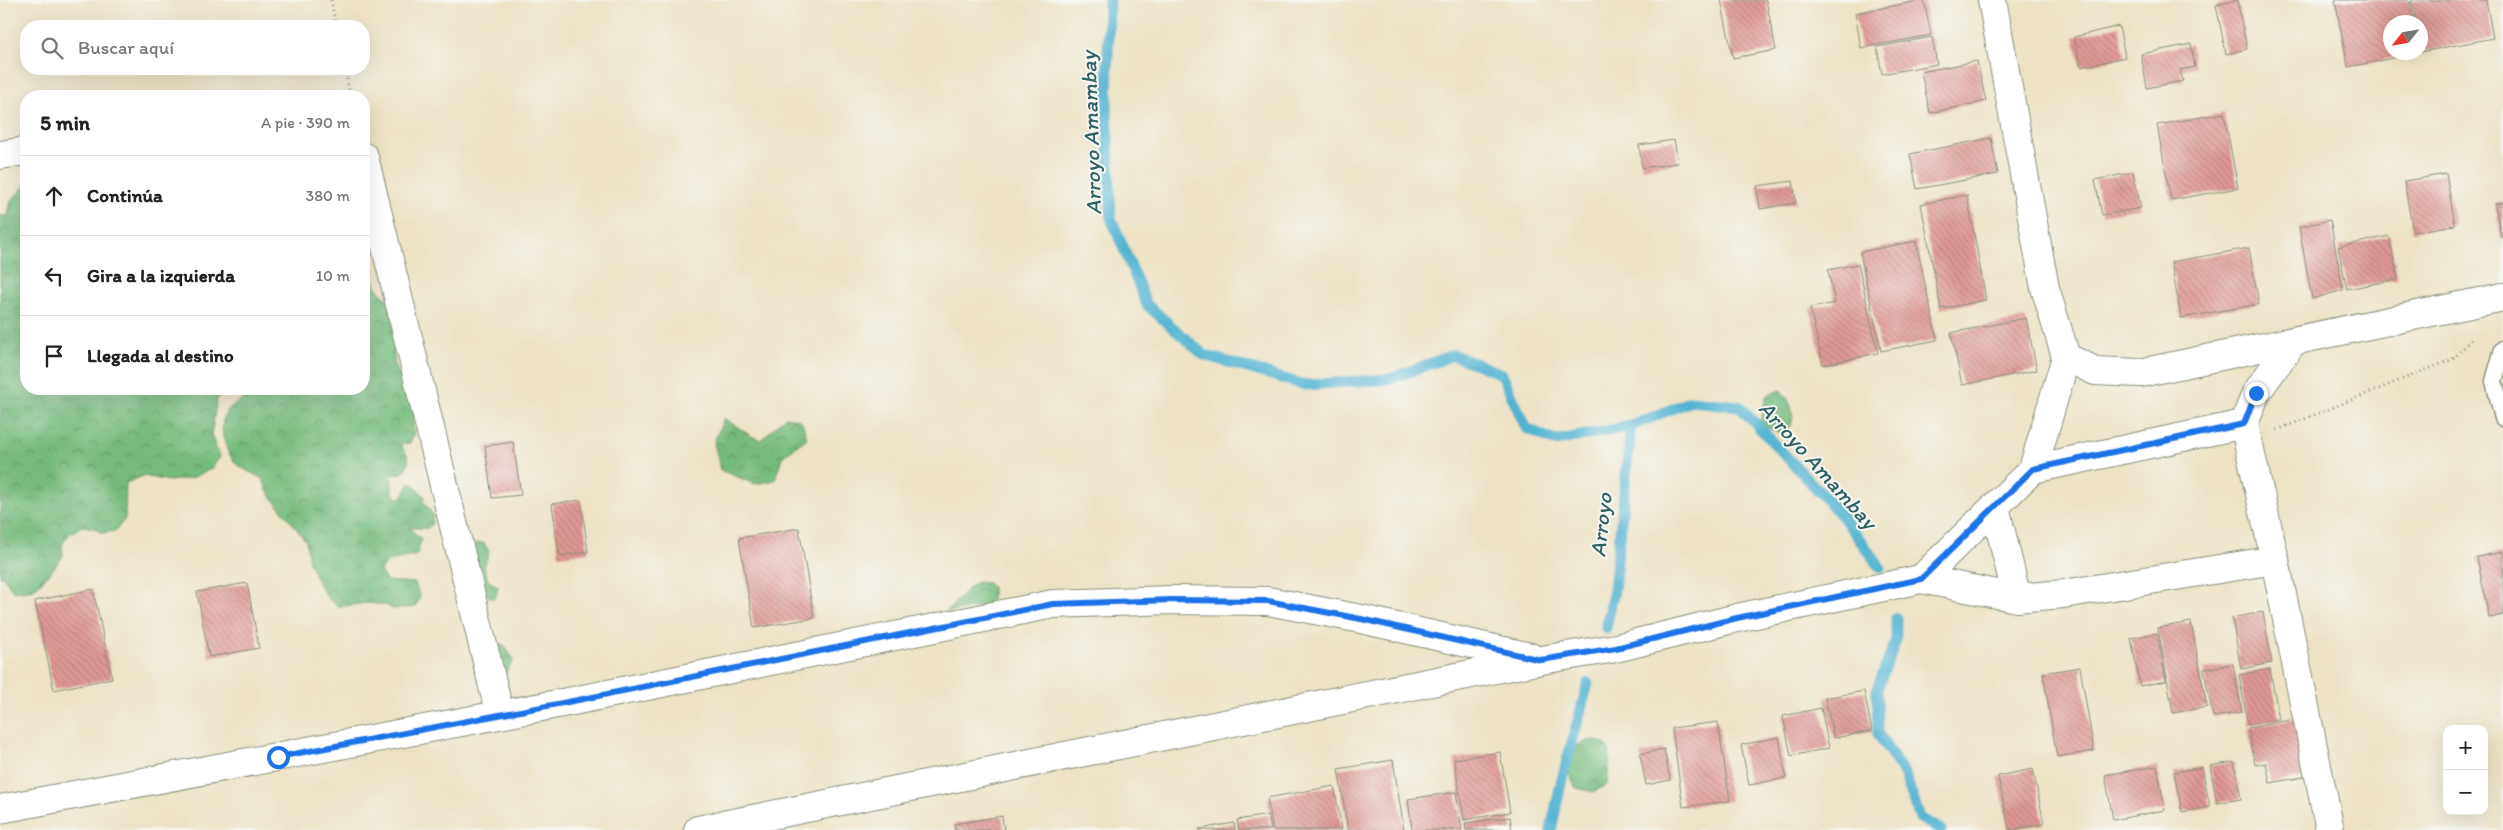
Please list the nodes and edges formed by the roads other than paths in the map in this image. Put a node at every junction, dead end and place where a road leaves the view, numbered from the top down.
1 (1992, 0) edge
2 (20, 152) edge
3 (0, 156) edge
4 (370, 182) edge
5 (2503, 297) edge
6 (2292, 342) junction
7 (2503, 349) edge
8 (2066, 357) junction
9 (2503, 418) edge
10 (2246, 433) junction
11 (2033, 469) junction
12 (1995, 507) junction
13 (2275, 560) junction
14 (1921, 579) junction
15 (2017, 598) junction
16 (1541, 660) junction
17 (500, 714) junction
18 (0, 809) edge
19 (698, 830) edge
20 (2330, 830) edge

1 - 8 street
2 - 3 street
4 - 17 street
5 - 6 street
6 - 8 street
6 - 10 street
7 - 9 lane
8 - 11 street
10 - 11 street
10 - 13 street
11 - 12 street
12 - 14 street
12 - 15 street
13 - 15 street
13 - 20 street
14 - 15 street
14 - 16 street
16 - 17 street
16 - 19 street
17 - 18 street

